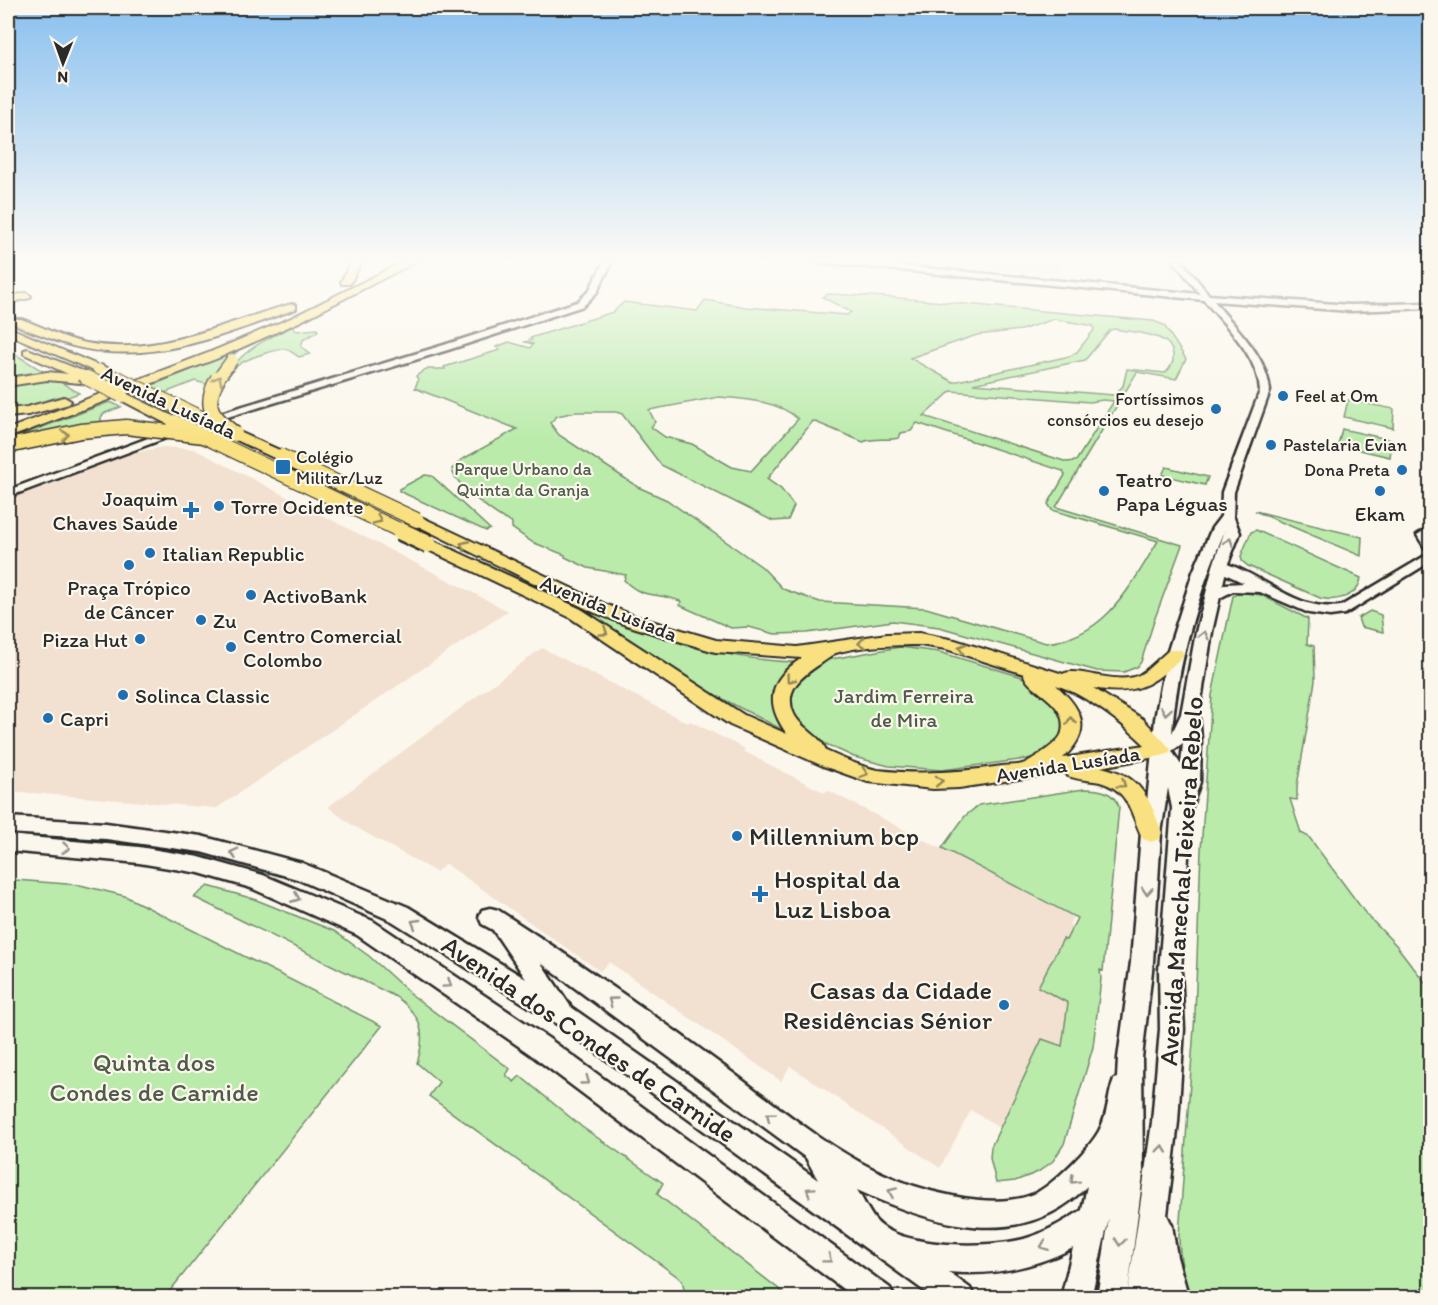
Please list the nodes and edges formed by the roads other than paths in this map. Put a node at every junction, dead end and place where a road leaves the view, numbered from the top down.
1 (249, 321) edge
2 (260, 321) edge
3 (274, 321) edge
4 (291, 321) edge
5 (526, 321) edge
6 (1225, 321) edge
7 (11, 323) edge
8 (277, 328) junction
9 (8, 342) edge
10 (384, 365) junction
11 (90, 375) junction
12 (8, 382) edge
13 (64, 401) junction
14 (8, 413) edge
15 (8, 426) edge
16 (235, 434) junction
17 (8, 435) edge
18 (204, 436) junction
19 (8, 446) edge
20 (8, 486) edge
21 (8, 494) edge
22 (1227, 518) junction
23 (1431, 531) edge
24 (1431, 545) edge
25 (1211, 548) junction
26 (1431, 558) edge
27 (1220, 566) junction
28 (1202, 567) junction
29 (504, 571) junction
30 (1272, 591) junction
31 (1214, 597) junction
32 (837, 647) junction
33 (1175, 654) junction
34 (1018, 665) junction
35 (1041, 673) junction
36 (1190, 713) junction
37 (1161, 749) junction
38 (830, 761) junction
39 (1046, 768) junction
40 (1020, 772) junction
41 (1181, 808) junction
42 (8, 825) edge
43 (1151, 833) junction
44 (8, 843) edge
45 (568, 1018) junction
46 (1130, 1058) junction
47 (1112, 1135) junction
48 (816, 1152) junction
49 (1156, 1207) junction
50 (1095, 1218) junction
51 (869, 1233) junction
52 (893, 1249) junction
53 (880, 1298) edge
54 (960, 1298) edge
55 (1076, 1298) edge
56 (1112, 1298) edge
57 (1142, 1298) edge
58 (1174, 1298) edge

1 - 7 highway
2 - 13 highway
3 - 15 highway
4 - 8 highway
5 - 10 street
6 - 22 street
7 - 11 main road, Avenida Lusíada
16 -> 8 highway, bridge
8 - 17 highway
9 - 11 main road, Avenida Lusíada
10 - 20 street
10 - 21 street
11 - 12 highway
11 - 16 main road, Avenida Lusíada, bridge
11 - 18 main road, Avenida Lusíada, bridge
13 - 14 highway
13 - 15 highway
29 -> 16 main road, Avenida Lusíada, bridge
19 -> 18 highway, bridge
18 -> 29 main road, Avenida Lusíada, bridge
22 - 25 main road, Avenida Marechal Teixeira Rebelo
27 -> 22 main road, Avenida Marechal Teixeira Rebelo
23 - 24 street
25 - 27 main road
25 - 28 main road, Avenida Marechal Teixeira Rebelo
26 - 30 street
27 - 28 main road
27 - 30 street
27 - 31 main road, Avenida Marechal Teixeira Rebelo
28 - 33 main road, Avenida Marechal Teixeira Rebelo
29 - 32 main road, Avenida Lusíada
29 -> 38 main road, Avenida Lusíada
30 - 31 street
36 -> 31 main road, Avenida Marechal Teixeira Rebelo
34 -> 32 main road, Avenida Lusíada
32 -> 38 main road
33 - 35 main road
33 -> 37 main road, Avenida Marechal Teixeira Rebelo
34 - 35 main road, Avenida Lusíada
40 -> 34 main road
35 - 37 main road, Avenida Lusíada
36 - 37 main road
36 - 41 main road, Avenida Marechal Teixeira Rebelo
37 - 39 main road, Avenida Lusíada
37 - 41 main road
37 - 43 main road, Avenida Marechal Teixeira Rebelo
38 -> 40 main road, Avenida Lusíada
39 - 40 main road, Avenida Lusíada
39 -> 43 main road
49 -> 41 main road, Avenida Marechal Teixeira Rebelo
45 -> 42 main road, Avenida dos Condes de Carnide
43 -> 46 main road, Avenida Marechal Teixeira Rebelo
44 -> 53 main road, Avenida dos Condes de Carnide
48 -> 45 main road
51 -> 45 main road, Avenida dos Condes de Carnide
46 - 47 main road, Avenida Marechal Teixeira Rebelo
46 -> 56 main road, Avenida Marechal Teixeira Rebelo
47 -> 48 main road
47 - 50 main road, Avenida Marechal Teixeira Rebelo
48 - 51 main road
49 - 57 main road, Avenida Marechal Teixeira Rebelo
49 - 58 main road
50 -> 52 main road
50 - 55 main road, Avenida Marechal Teixeira Rebelo
51 - 52 main road, Avenida dos Condes de Carnide
52 - 54 main road, Avenida dos Condes de Carnide

